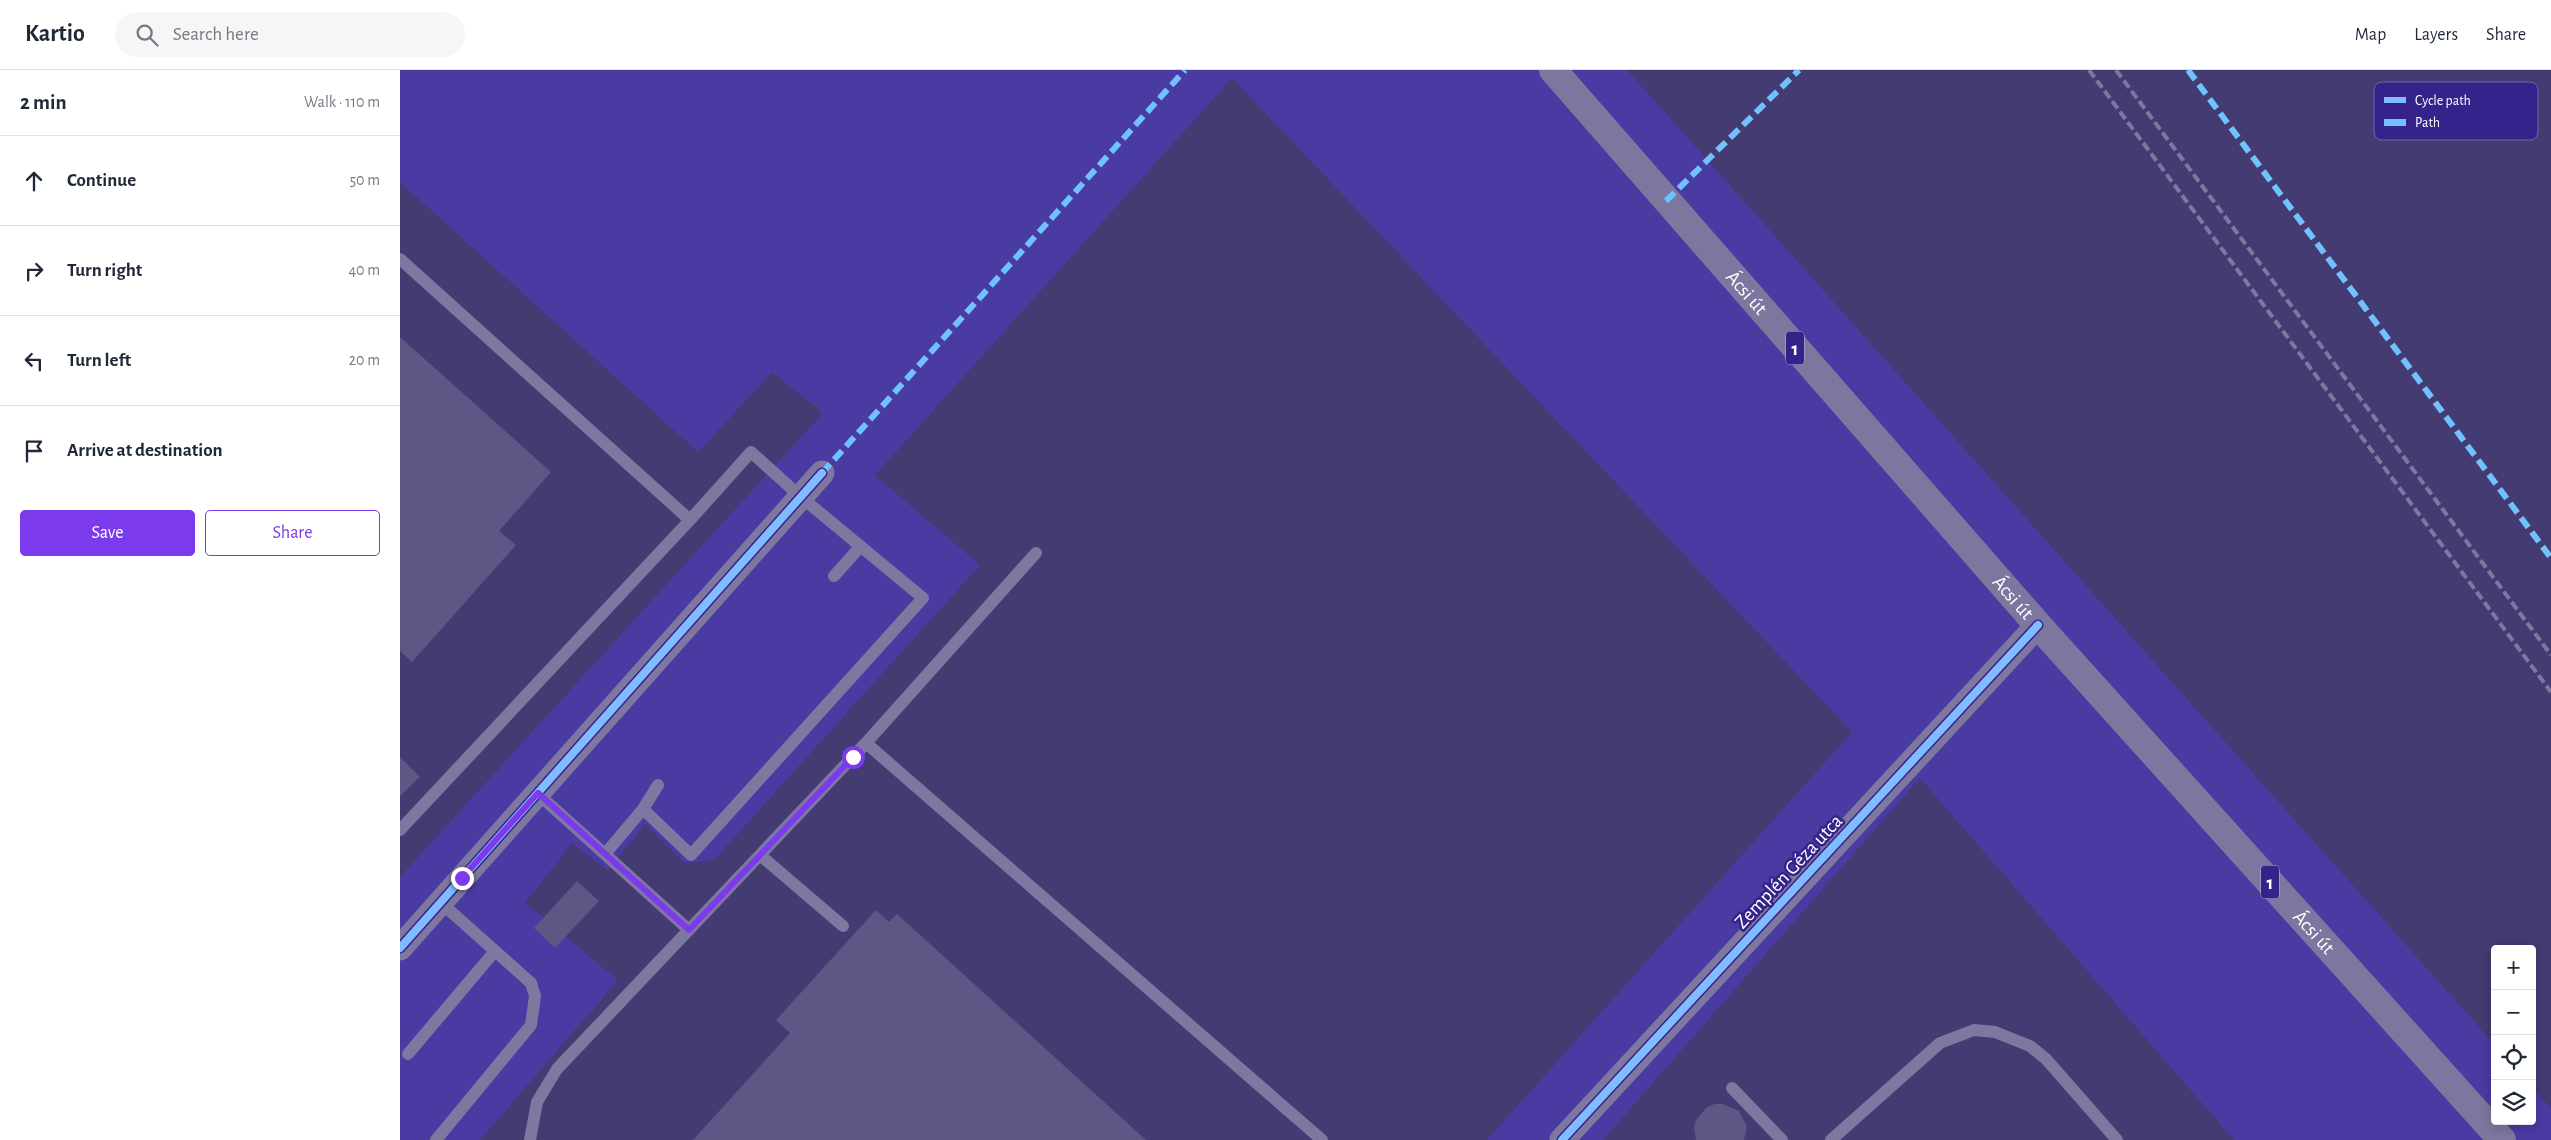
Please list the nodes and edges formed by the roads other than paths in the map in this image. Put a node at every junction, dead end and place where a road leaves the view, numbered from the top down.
1 (1553, 70) edge
2 (400, 259) edge
3 (822, 473) dead end
4 (801, 497) junction
5 (690, 520) junction
6 (860, 547) junction
7 (1036, 553) dead end
8 (834, 576) dead end
9 (2038, 625) junction
10 (866, 743) junction
11 (658, 785) dead end
12 (538, 793) junction
13 (643, 810) junction
14 (400, 830) edge
15 (605, 854) junction
16 (760, 855) junction
17 (440, 902) junction
18 (842, 926) dead end
19 (689, 930) junction
20 (400, 948) edge
21 (496, 951) junction
22 (408, 1054) dead end
23 (1732, 1088) dead end
24 (436, 1140) edge
25 (530, 1140) edge
26 (1322, 1140) edge
27 (1562, 1140) edge
28 (1782, 1140) edge
29 (1831, 1140) edge
30 (2117, 1140) edge
31 (2502, 1140) edge

1 - 9 main road, Ácsi út / 1
2 - 5 lane
3 - 4 street
4 - 5 lane
4 - 6 lane
4 - 12 street
5 - 14 lane
6 - 8 lane
6 - 13 lane
7 - 10 lane
9 - 27 street, Zemplén Géza utca
9 - 31 main road, Ácsi út / 1
10 - 16 lane
10 - 26 lane
11 - 13 lane
12 - 15 lane
12 - 17 street
13 - 15 lane
15 - 19 lane
16 - 18 lane
16 - 19 lane
17 - 20 street
17 - 21 lane
19 - 25 lane
21 - 22 lane
21 - 24 lane
23 - 28 lane
29 - 30 lane

